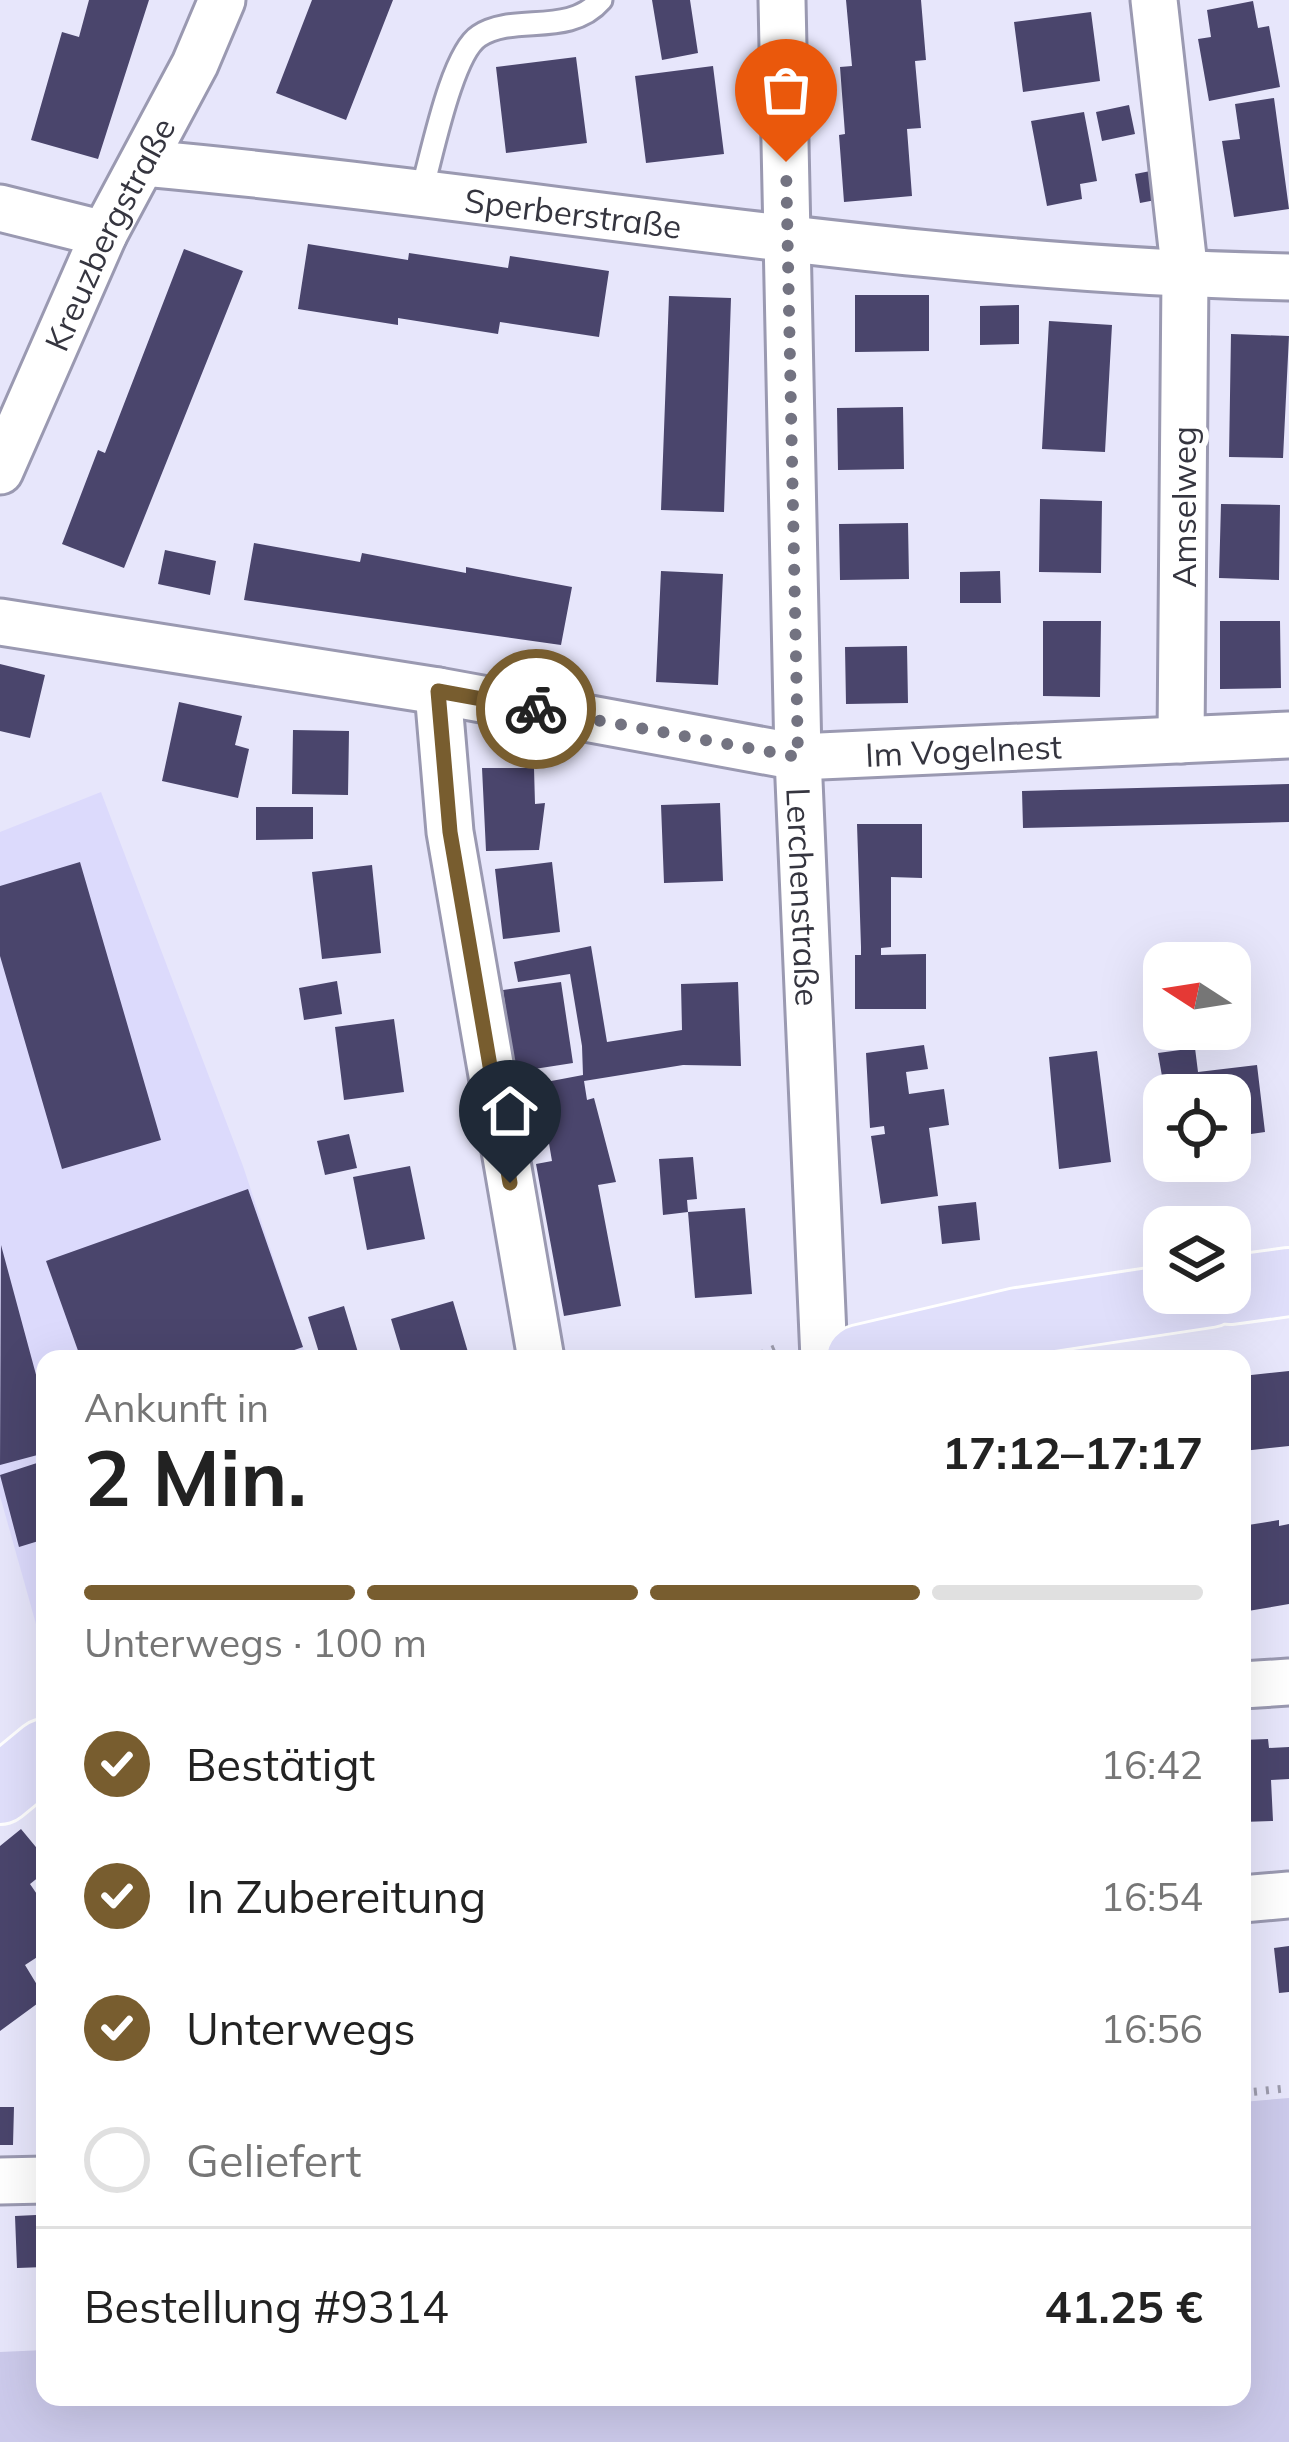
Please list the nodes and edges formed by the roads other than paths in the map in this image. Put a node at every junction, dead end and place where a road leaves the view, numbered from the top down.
1 (223, 0) edge
2 (601, 0) edge
3 (782, 0) edge
4 (1154, 0) edge
5 (144, 163) junction
6 (421, 193) junction
7 (0, 208) edge
8 (104, 234) junction
9 (788, 243) junction
10 (1185, 275) junction
11 (1289, 277) edge
12 (0, 471) edge
13 (0, 622) edge
14 (438, 691) junction
15 (1289, 735) edge
16 (1181, 740) junction
17 (798, 757) junction
18 (1289, 1282) edge
19 (1251, 1287) edge
20 (1143, 1303) edge
21 (539, 1350) edge
22 (824, 1350) edge
23 (898, 1350) edge
24 (1289, 1682) edge
25 (1251, 1684) edge
26 (36, 1760) edge
27 (0, 1790) edge
28 (1289, 1895) edge
29 (1251, 1898) edge
30 (36, 2180) edge
31 (0, 2181) edge

1 - 5 street, Kreuzbergstraße
2 - 6 lane
3 - 9 street, Lerchenstraße
4 - 10 street, Amselweg
5 - 6 street, Sperberstraße
5 - 8 street, Kreuzbergstraße
6 - 9 street, Sperberstraße
7 - 8 street
8 - 12 street, Kreuzbergstraße
9 - 10 street, Sperberstraße
9 - 17 street, Lerchenstraße
10 - 11 street, Sperberstraße
10 - 16 street, Amselweg
13 - 14 street, Im Vogelnest
14 - 17 street, Im Vogelnest
14 - 21 street
15 - 16 street, Im Vogelnest
16 - 17 street, Im Vogelnest
17 - 22 street, Lerchenstraße
18 - 19 main road
20 - 23 main road
24 - 25 street
26 - 27 main road
28 - 29 street
30 - 31 street

